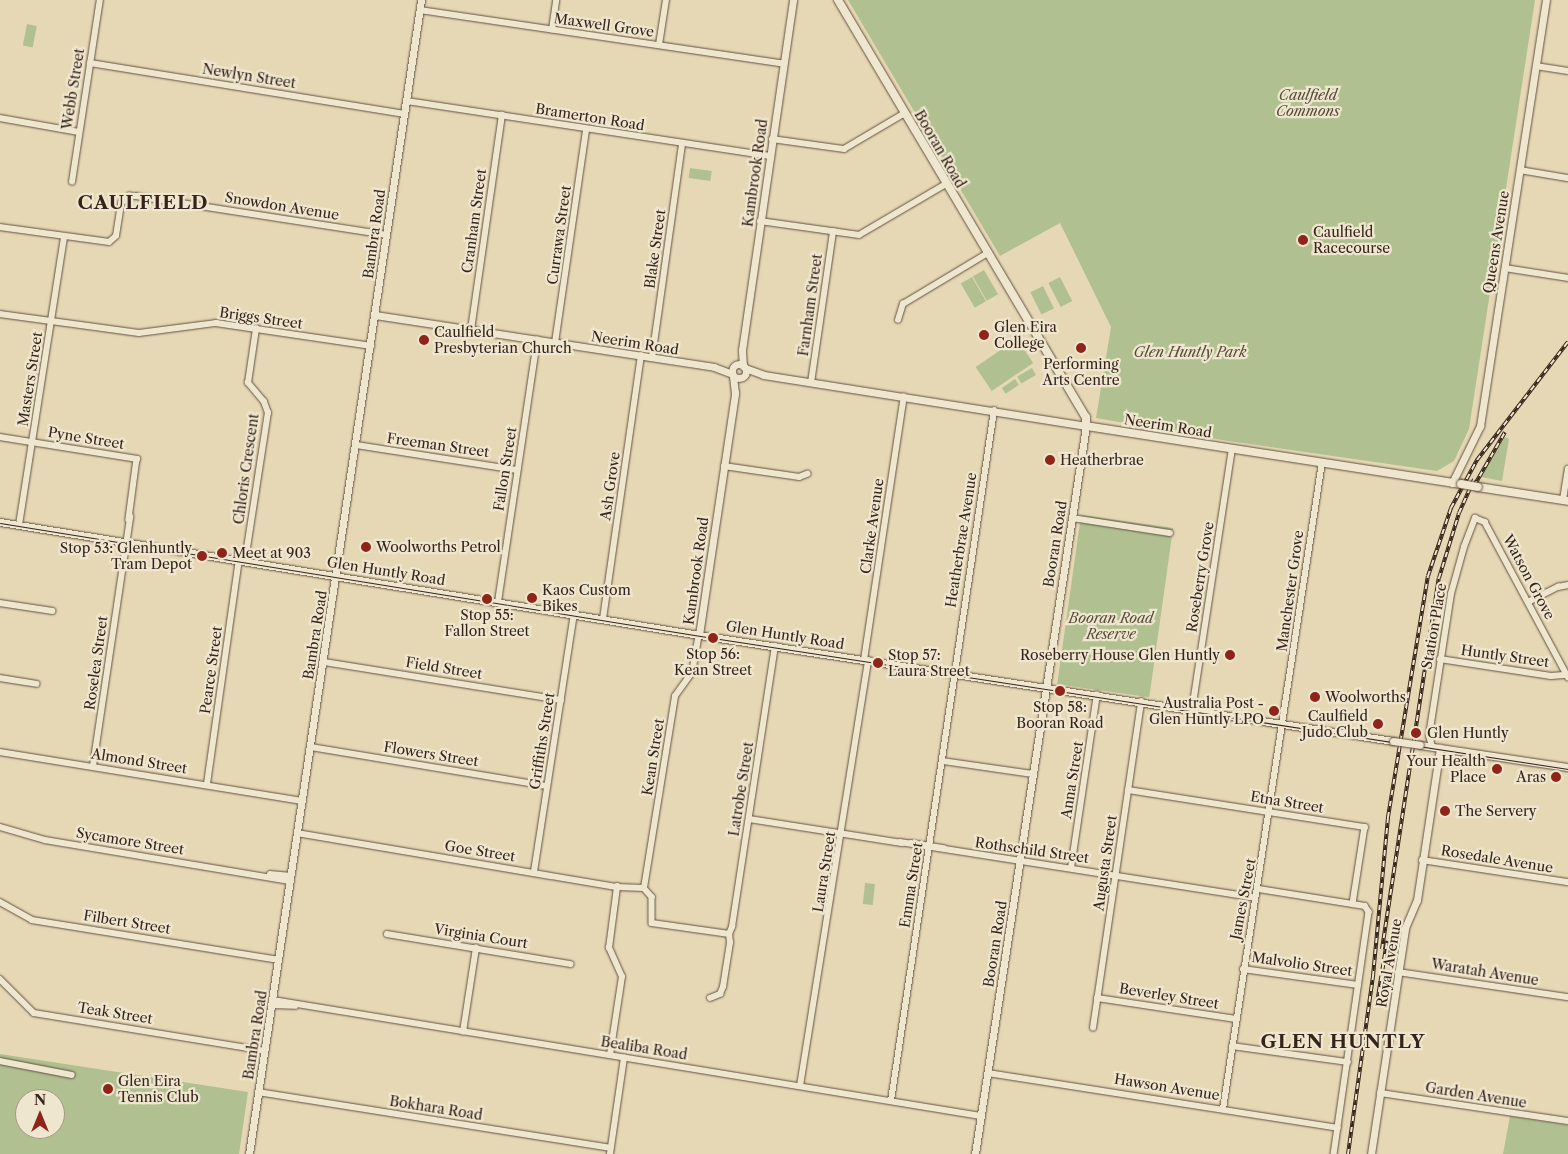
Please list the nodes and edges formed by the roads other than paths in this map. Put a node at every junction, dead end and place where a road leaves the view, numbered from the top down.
1 (100, 0) edge
2 (421, 0) edge
3 (556, 0) edge
4 (666, 0) edge
5 (793, 0) edge
6 (838, 0) edge
7 (1546, 0) edge
8 (420, 10) junction
9 (552, 30) junction
10 (659, 46) junction
11 (90, 63) junction
12 (784, 64) junction
13 (1536, 66) junction
14 (1568, 71) edge
15 (406, 101) junction
16 (905, 113) junction
17 (404, 114) junction
18 (502, 115) junction
19 (0, 118) edge
20 (80, 130) junction
21 (586, 130) junction
22 (772, 139) junction
23 (682, 144) junction
24 (770, 156) junction
25 (1520, 170) junction
26 (1568, 178) edge
27 (72, 182) dead end
28 (946, 184) junction
29 (760, 221) junction
30 (0, 227) edge
31 (834, 232) junction
32 (387, 235) junction
33 (64, 237) junction
34 (988, 253) junction
35 (1505, 268) junction
36 (1568, 278) edge
37 (0, 314) edge
38 (375, 315) junction
39 (898, 320) dead end
40 (51, 321) junction
41 (256, 329) junction
42 (471, 330) junction
43 (537, 340) junction
44 (555, 343) junction
45 (371, 346) junction
46 (742, 350) junction
47 (641, 356) junction
48 (652, 358) junction
49 (734, 366) junction
50 (714, 367) junction
51 (744, 372) junction
52 (733, 375) junction
53 (812, 382) junction
54 (735, 393) junction
55 (904, 397) junction
56 (994, 411) junction
57 (1086, 426) junction
58 (0, 437) edge
59 (32, 442) junction
60 (356, 445) junction
61 (1232, 449) junction
62 (137, 459) joint
63 (1322, 463) junction
64 (724, 466) junction
65 (1568, 469) edge
66 (517, 470) junction
67 (807, 474) dead end
68 (1456, 484) junction
69 (1566, 501) edge
70 (1480, 517) joint
71 (1072, 518) junction
72 (0, 522) edge
73 (19, 525) junction
74 (1170, 533) dead end
75 (126, 542) junction
76 (242, 560) junction
77 (337, 576) junction
78 (1568, 585) edge
79 (498, 602) junction
80 (1528, 602) junction
81 (0, 603) edge
82 (52, 612) dead end
83 (574, 614) junction
84 (603, 619) junction
85 (700, 634) junction
86 (775, 646) junction
87 (1440, 659) junction
88 (866, 660) junction
89 (324, 662) junction
90 (954, 674) junction
91 (1567, 676) edge
92 (0, 678) edge
93 (37, 684) dead end
94 (1046, 688) junction
95 (1097, 695) junction
96 (560, 700) junction
97 (1141, 702) junction
98 (1192, 710) junction
99 (1283, 724) junction
100 (311, 747) junction
101 (1432, 747) junction
102 (1440, 748) junction
103 (0, 752) edge
104 (942, 761) junction
105 (93, 766) junction
106 (1568, 767) edge
107 (1033, 774) junction
108 (207, 784) junction
109 (547, 786) junction
110 (1128, 790) junction
111 (303, 799) junction
112 (1270, 812) junction
113 (749, 819) junction
114 (0, 827) edge
115 (298, 834) junction
116 (842, 834) junction
117 (930, 847) junction
118 (1422, 860) junction
119 (1020, 861) junction
120 (1071, 868) junction
121 (534, 872) junction
122 (1115, 875) junction
123 (291, 879) junction
124 (1568, 882) edge
125 (617, 887) junction
126 (644, 888) junction
127 (1259, 889) junction
128 (1253, 897) junction
129 (0, 902) edge
130 (1353, 904) junction
131 (387, 934) dead end
132 (729, 934) junction
133 (476, 948) junction
134 (279, 958) junction
135 (571, 964) dead end
136 (1243, 969) junction
137 (1398, 972) junction
138 (0, 979) edge
139 (1358, 985) junction
140 (1568, 997) edge
141 (710, 998) dead end
142 (1097, 998) junction
143 (273, 1002) junction
144 (1236, 1019) junction
145 (1093, 1028) dead end
146 (463, 1032) junction
147 (1232, 1046) junction
148 (265, 1049) junction
149 (610, 1055) junction
150 (624, 1058) junction
151 (0, 1061) edge
152 (1348, 1062) junction
153 (988, 1071) junction
154 (72, 1075) dead end
155 (800, 1086) junction
156 (258, 1092) junction
157 (1380, 1093) junction
158 (891, 1101) junction
159 (1223, 1109) junction
160 (981, 1116) junction
161 (1568, 1121) edge
162 (1338, 1126) junction
163 (610, 1151) edge
164 (249, 1154) edge
165 (976, 1154) edge
166 (1334, 1154) edge
167 (1371, 1154) edge

1 - 11 street, Webb Street
2 - 8 street, Bambra Road
3 - 9 street
4 - 10 street
5 - 12 street, Kambrook Road
6 - 16 main road, Booran Road
7 - 13 street, Queens Avenue
8 - 9 street, Maxwell Grove
8 - 15 street, Bambra Road
9 - 10 street, Maxwell Grove
10 - 12 street, Maxwell Grove
11 - 17 street, Newlyn Street
11 - 20 street, Webb Street
12 - 22 street, Kambrook Road
13 - 14 street
13 - 25 street, Queens Avenue
15 - 17 street, Bambra Road
15 - 18 street, Bramerton Road
16 - 22 street
16 - 28 main road, Booran Road
17 - 32 street, Bambra Road
18 - 21 street, Bramerton Road
18 - 42 street, Cranham Street
19 - 20 street
20 - 27 street, Webb Street
21 - 23 street, Bramerton Road
21 - 44 street, Currawa Street
22 - 24 street, Kambrook Road
23 - 24 street, Bramerton Road
23 - 48 street, Blake Street
24 - 29 street, Kambrook Road
25 - 26 street
25 - 35 street, Queens Avenue
28 - 31 street
28 - 34 main road, Booran Road
29 - 31 street
29 - 46 street, Kambrook Road
30 - 33 street, Snowdon Avenue
31 - 53 street, Farnham Street
32 - 33 street, Snowdon Avenue
32 - 38 street, Bambra Road
33 - 40 street, Masters Street
34 - 39 street
34 - 57 main road, Booran Road
35 - 36 street
35 - 68 street, Queens Avenue
37 - 40 street, Briggs Street
38 - 42 street, Neerim Road
38 - 45 street, Bambra Road
40 - 41 street, Briggs Street
40 - 59 street, Masters Street
41 - 45 street, Briggs Street
41 - 76 street, Chloris Crescent
42 - 43 street, Neerim Road
43 - 44 street, Neerim Road
43 - 66 street, Fallon Street
44 - 47 street, Neerim Road
45 - 60 street, Bambra Road
46 - 49 street, Kambrook Road
46 - 51 street, Kambrook Road
47 - 48 street, Neerim Road
47 - 84 street, Ash Grove
48 - 50 street, Neerim Road
49 - 50 street, Neerim Road
49 - 51 street, Neerim Road
49 - 52 street, Kambrook Road
50 - 52 street, Neerim Road
51 - 52 street, Neerim Road
51 - 53 street, Neerim Road
51 - 54 street, Kambrook Road
52 - 54 street, Kambrook Road
53 - 55 street, Neerim Road
54 - 64 street, Kambrook Road
55 - 56 street, Neerim Road
55 - 88 street, Clarke Avenue
56 - 57 street, Neerim Road
56 - 90 street, Heatherbrae Avenue
57 - 61 main road, Neerim Road
57 - 71 street, Booran Road
58 - 59 street, Pyne Street
59 - 62 street, Pyne Street
59 - 73 street, Masters Street
60 - 66 street, Freeman Street
60 - 77 street, Bambra Road
61 - 63 main road, Neerim Road
61 - 98 street, Roseberry Grove
62 - 75 street, Roselea Street
63 - 68 main road, Neerim Road
63 - 99 street, Manchester Grove
64 - 67 street
64 - 85 street, Kambrook Road
65 - 69 street
66 - 79 street, Fallon Street
68 - 69 main road, Neerim Road, bridge
70 - 80 street, Watson Grove
70 - 87 street, Station Place
71 - 74 street
71 - 94 street, Booran Road
72 - 73 street, Glen Huntly Road
73 - 75 street, Glen Huntly Road
75 - 76 street, Glen Huntly Road
75 - 105 street, Roselea Street
76 - 77 street, Glen Huntly Road
76 - 108 street, Pearce Street
77 - 79 street, Glen Huntly Road
77 - 89 street, Bambra Road
78 - 80 street
79 - 83 street, Glen Huntly Road
80 - 91 street, Watson Grove
81 - 82 street
83 - 84 street, Glen Huntly Road
83 - 96 street, Griffiths Street
84 - 85 street, Glen Huntly Road
85 - 86 street, Glen Huntly Road
85 - 126 street, Kean Street
86 - 88 street, Glen Huntly Road
86 - 113 street, Latrobe Street
87 - 91 street, Huntly Street
87 - 101 street, Station Place
88 - 90 street, Glen Huntly Road
88 - 116 street, Laura Street
89 - 96 street, Field Street
89 - 100 street, Bambra Road
90 - 94 street, Glen Huntly Road
90 - 104 street, Emma Street
92 - 93 street
94 - 95 street, Glen Huntly Road
94 - 107 street, Booran Road
95 - 97 street, Glen Huntly Road
95 - 120 street, Anna Street
96 - 109 street, Griffiths Street
97 - 98 street, Glen Huntly Road
97 - 110 street, Augusta Street
98 - 99 street, Glen Huntly Road
99 - 101 street, Glen Huntly Road, bridge
99 - 112 street, James Street
100 - 109 street, Flowers Street
100 - 111 street, Bambra Road
101 - 102 street, Glen Huntly Road
102 - 106 street, Glen Huntly Road
102 - 118 street, Royal Avenue
103 - 105 street, Almond Street
104 - 107 street
104 - 117 street, Emma Street
105 - 108 street, Almond Street
107 - 119 street, Booran Road
108 - 111 street, Almond Street
109 - 121 street, Griffiths Street
110 - 112 street, Etna Street
110 - 122 street, Augusta Street
111 - 115 street, Bambra Road
112 - 127 street, James Street
112 - 130 street, Etna Street
113 - 116 street, Rothschild Street
113 - 132 street, Latrobe Street
114 - 123 street, Sycamore Street
115 - 121 street, Goe Street
115 - 123 street, Bambra Road
116 - 117 street, Rothschild Street
116 - 155 street, Laura Street
117 - 119 street, Rothschild Street
117 - 158 street, Emma Street
118 - 124 street, Rosedale Avenue
118 - 137 street, Royal Avenue
119 - 120 street, Rothschild Street
119 - 153 street, Booran Road
120 - 122 street, Rothschild Street
121 - 125 street, Goe Street
122 - 128 street, Rothschild Street
122 - 142 street, Augusta Street
123 - 134 street, Bambra Road
125 - 126 street, Goe Street
125 - 149 street
126 - 132 street
127 - 128 street, James Street
127 - 130 street
128 - 136 street, James Street
129 - 134 street, Filbert Street
130 - 139 street
131 - 133 street, Virginia Court
132 - 141 street, Latrobe Street
133 - 135 street, Virginia Court
133 - 146 street
134 - 143 street, Bambra Road
136 - 139 street, Malvolio Street
136 - 144 street, James Street
137 - 140 street, Waratah Avenue
137 - 157 street, Royal Avenue
138 - 148 street, Teak Street
139 - 152 street
142 - 144 street, Beverley Street
142 - 145 street, Augusta Street
143 - 146 street, Bealiba Road
143 - 148 street, Bambra Road
144 - 147 street, James Street
146 - 149 street, Bealiba Road
147 - 152 street
147 - 159 street, James Street
148 - 156 street, Bambra Road
149 - 150 street, Bealiba Road
150 - 155 street, Bealiba Road
150 - 163 street
151 - 154 street
152 - 162 street
153 - 159 street, Hawson Avenue
153 - 160 street, Booran Road
155 - 158 street, Bealiba Road
156 - 163 street, Bokhara Road
156 - 164 street, Bambra Road
157 - 161 street, Garden Avenue
157 - 167 street, Royal Avenue
158 - 160 street, Bealiba Road
159 - 162 street, Hawson Avenue
160 - 165 street, Booran Road
162 - 166 street

